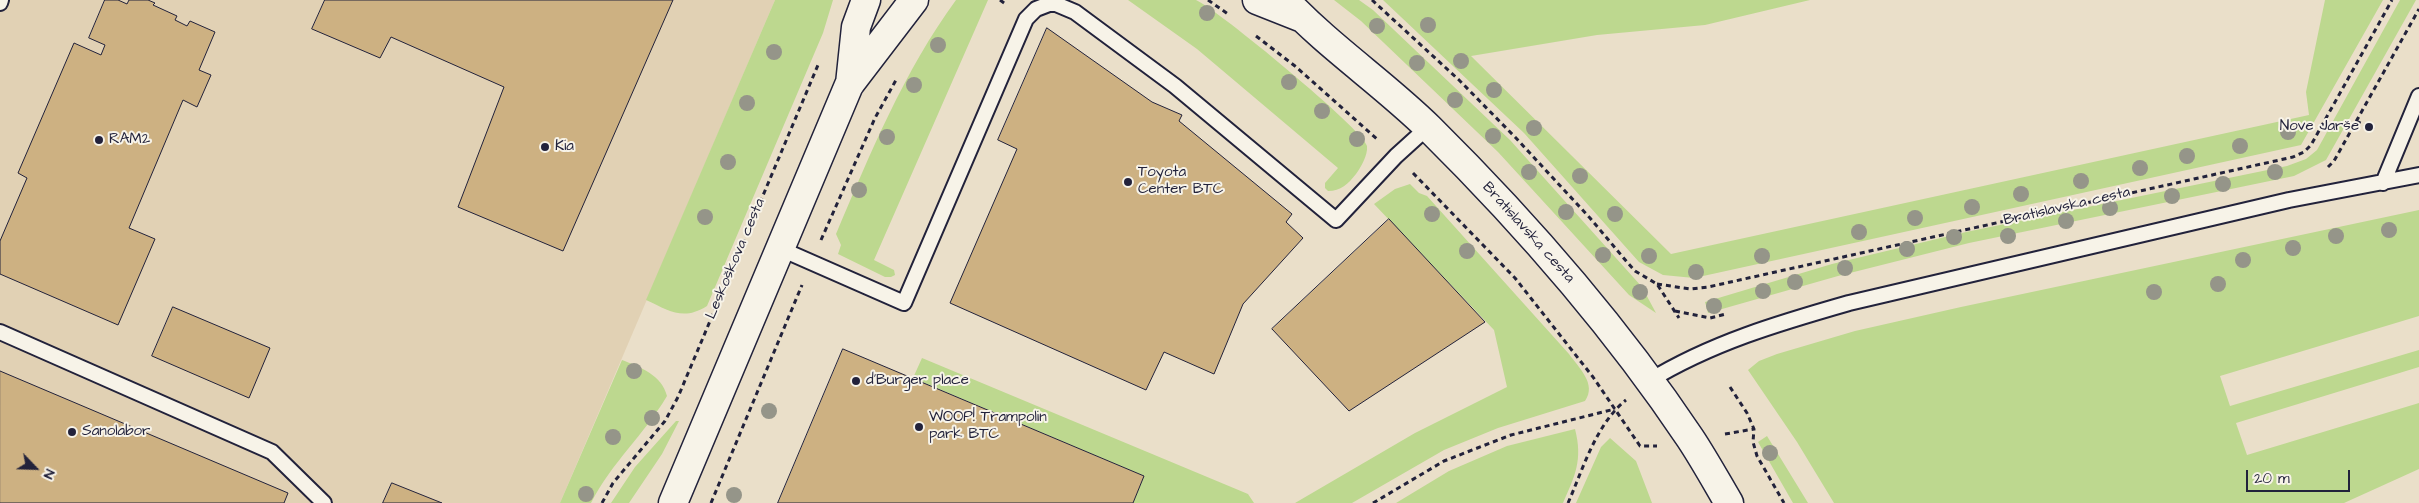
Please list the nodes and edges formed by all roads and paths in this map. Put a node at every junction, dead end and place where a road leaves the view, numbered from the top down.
1 (866, 0) edge
2 (891, 0) edge
3 (914, 0) edge
4 (1208, 0) edge
5 (1257, 0) edge
6 (1372, 0) edge
7 (2392, 0) edge
8 (1293, 9) edge
9 (2419, 9) edge
10 (1234, 19) dead end
11 (1249, 31) dead end
12 (874, 52) junction
13 (820, 61) dead end
14 (898, 76) dead end
15 (850, 86) junction
16 (2419, 96) edge
17 (2356, 121) junction
18 (1428, 127) junction
19 (2374, 129) dead end
20 (1396, 156) junction
21 (2321, 171) dead end
22 (2419, 175) edge
23 (2383, 183) junction
24 (824, 234) dead end
25 (780, 249) junction
26 (1657, 284) junction
27 (800, 290) dead end
28 (1675, 311) junction
29 (1729, 313) dead end
30 (1679, 318) dead end
31 (0, 332) edge
32 (1649, 381) junction
33 (1730, 388) dead end
34 (1615, 409) junction
35 (1640, 446) dead end
36 (324, 503) edge
37 (602, 503) edge
38 (673, 503) edge
39 (711, 503) edge
40 (1373, 503) edge
41 (1568, 503) edge
42 (1729, 503) edge
43 (1784, 503) edge

1 - 15 street
2 - 12 street
3 - 12 street
4 - 10 path
5 - 8 street, Bratislavska cesta
6 - 26 path, Bratislavska cesta
7 - 26 path, Bratislavska cesta
8 - 18 street, Bratislavska cesta
9 - 17 path
11 - 20 path
12 - 15 street
13 - 37 path, Leskoškova cesta
14 - 24 path
15 - 25 street
16 - 23 lane
17 - 19 path
17 - 21 path
18 - 20 lane
18 - 32 street, Bratislavska cesta
20 - 25 lane
20 - 34 path
22 - 23 lane
23 - 32 lane
25 - 38 street
26 - 28 path, Bratislavska cesta
27 - 39 path
28 - 29 path
28 - 30 path, Bratislavska cesta
31 - 36 lane
32 - 34 path
32 - 42 street, Bratislavska cesta
33 - 43 path
34 - 35 path
34 - 40 path
34 - 41 path

